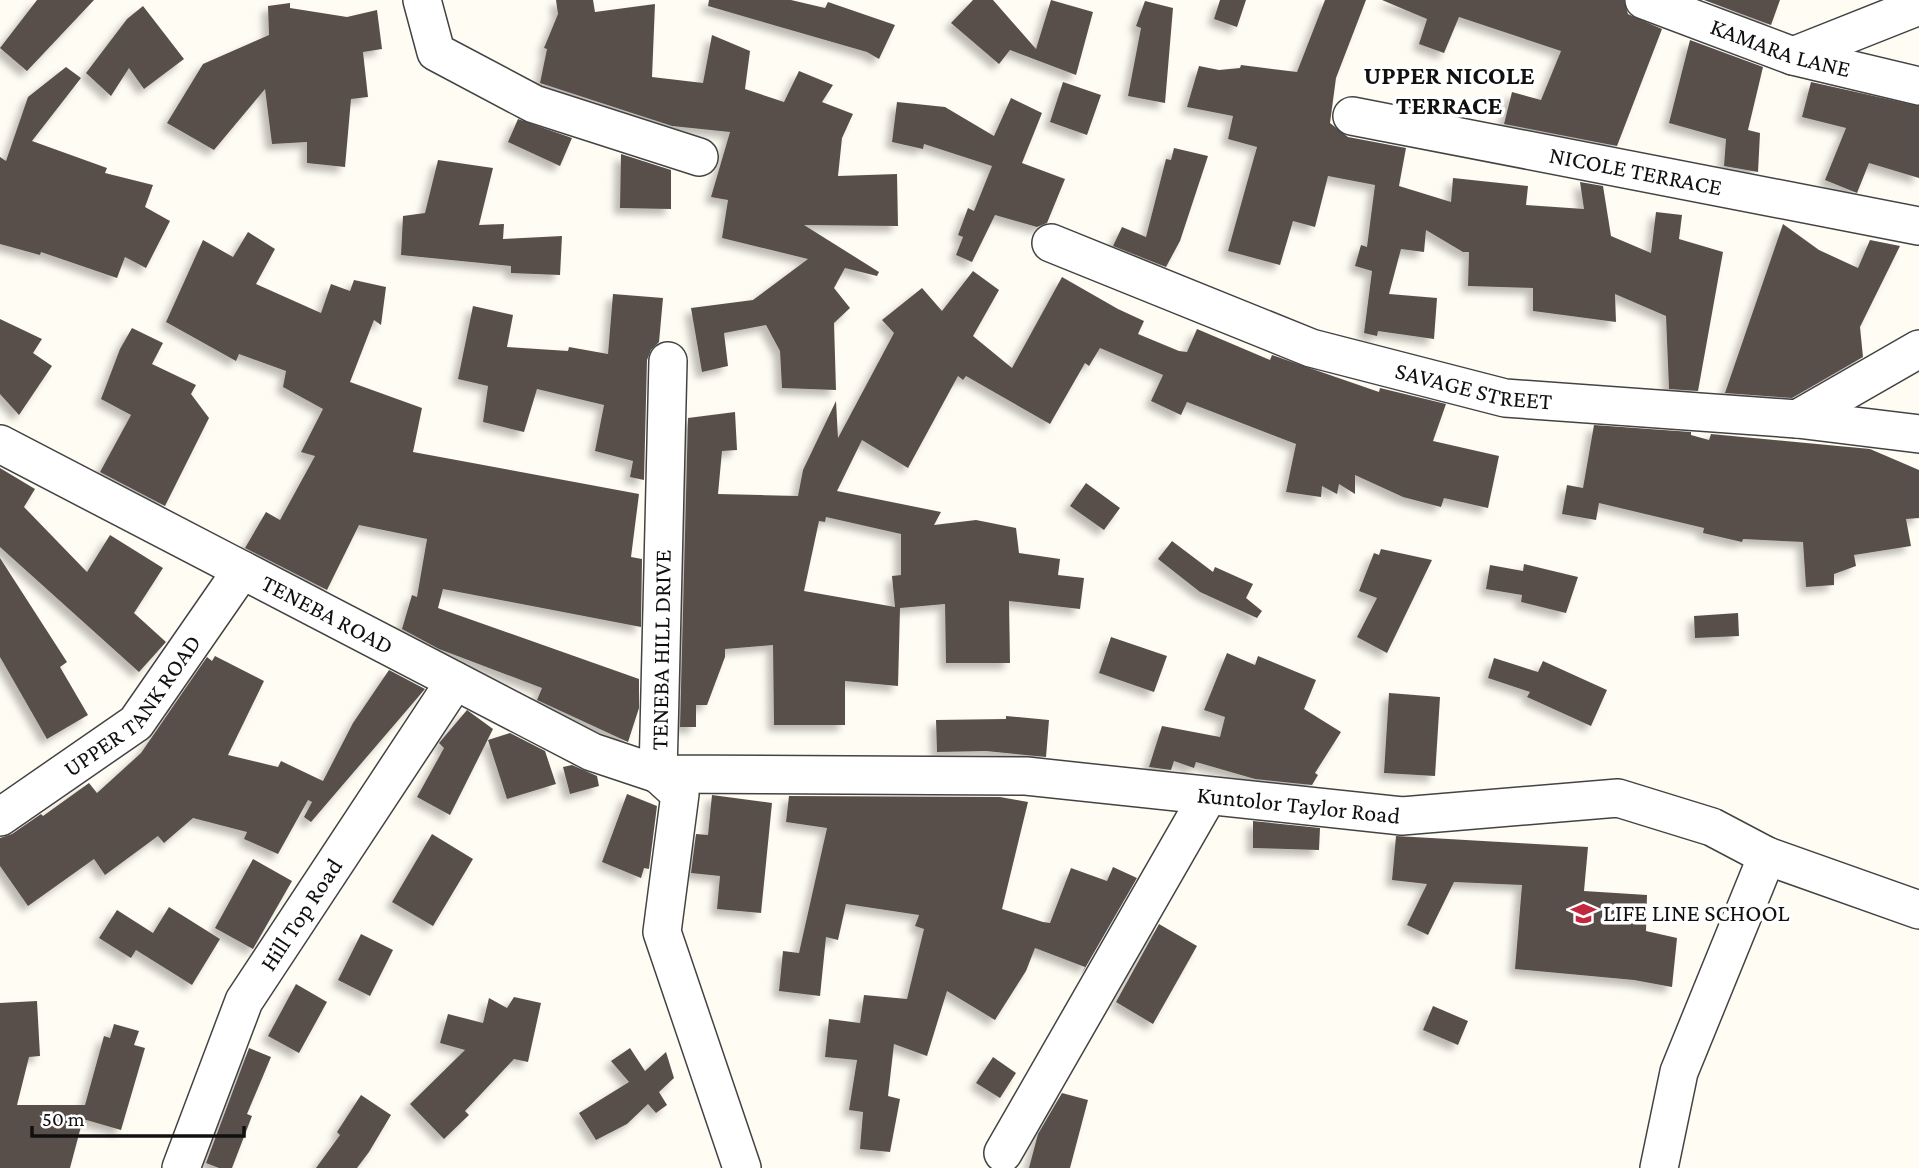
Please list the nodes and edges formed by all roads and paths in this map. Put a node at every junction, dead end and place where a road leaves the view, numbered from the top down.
1 (422, 0) edge
2 (1644, 0) edge
3 (1919, 6) edge
4 (1793, 56) junction
5 (1919, 86) edge
6 (1352, 116) dead end
7 (699, 157) dead end
8 (1919, 226) edge
9 (1051, 243) dead end
10 (1919, 349) edge
11 (668, 361) dead end
12 (1797, 419) junction
13 (1919, 434) edge
14 (0, 444) edge
15 (242, 570) junction
16 (455, 681) junction
17 (658, 774) junction
18 (1208, 796) junction
19 (0, 817) edge
20 (1767, 856) junction
21 (1919, 910) edge
22 (1003, 1153) dead end
23 (181, 1168) edge
24 (742, 1168) edge
25 (1659, 1168) edge

1 - 7 street
2 - 4 street, KAMARA LANE
3 - 4 street
4 - 5 street, KAMARA LANE
6 - 8 street, NICOLE TERRACE
9 - 12 street, SAVAGE STREET
10 - 12 street
11 - 17 street, TENEBA HILL DRIVE
12 - 13 street, SAVAGE STREET
14 - 15 street, TENEBA ROAD
15 - 16 street, TENEBA ROAD
15 - 19 street, UPPER TANK ROAD
16 - 17 street, TENEBA ROAD
16 - 23 street, Hill Top Road
17 - 18 street, Kuntolor Taylor Road
17 - 24 street, TENEBA HILL DRIVE
18 - 20 street, Kuntolor Taylor Road
18 - 22 street
20 - 21 street, Kuntolor Taylor Road
20 - 25 street

